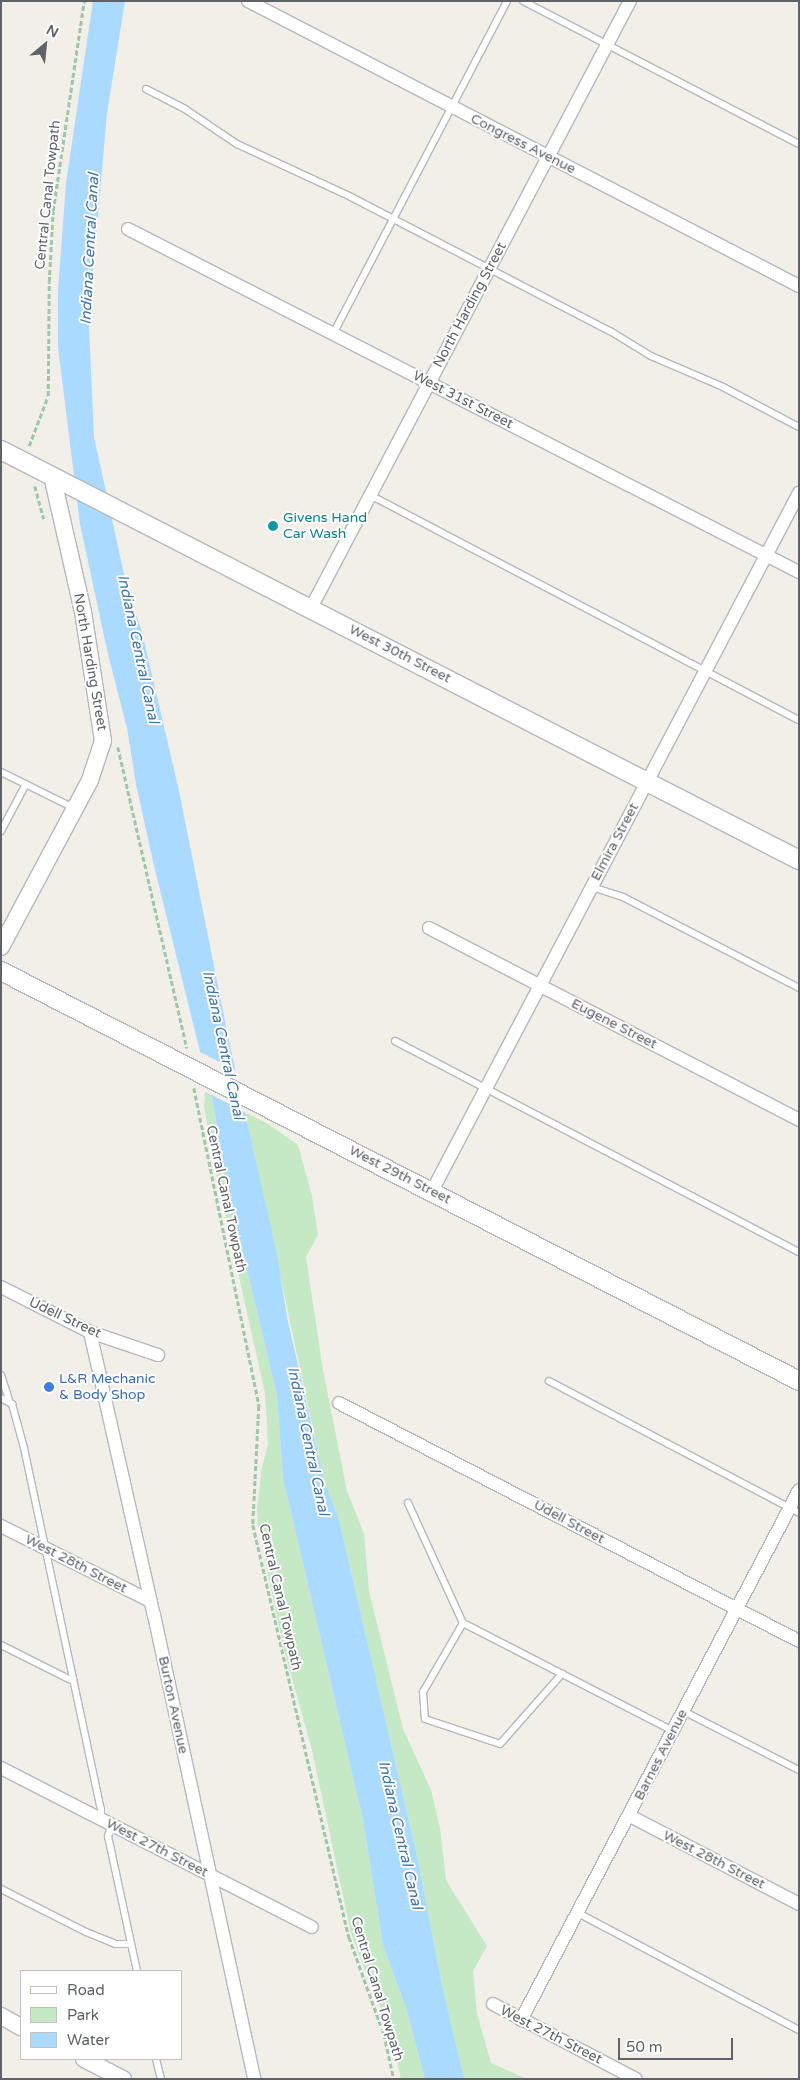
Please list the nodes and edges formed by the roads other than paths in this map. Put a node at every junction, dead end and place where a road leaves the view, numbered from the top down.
1 (248, 1) edge
2 (507, 1) edge
3 (523, 1) edge
4 (630, 1) edge
5 (607, 45) junction
6 (146, 89) dead end
7 (452, 106) junction
8 (799, 144) edge
9 (548, 156) junction
10 (393, 219) junction
11 (128, 229) dead end
12 (489, 269) junction
13 (799, 286) edge
14 (333, 334) junction
15 (429, 383) junction
16 (799, 427) edge
17 (1, 450) edge
18 (57, 478) junction
19 (799, 494) edge
20 (370, 495) junction
21 (766, 555) junction
22 (799, 572) edge
23 (311, 608) junction
24 (706, 671) junction
25 (799, 720) edge
26 (1, 772) edge
27 (647, 782) junction
28 (26, 784) junction
29 (75, 809) junction
30 (1, 831) edge
31 (799, 860) edge
32 (592, 887) junction
33 (429, 928) dead end
34 (1, 947) edge
35 (1, 971) edge
36 (540, 986) junction
37 (799, 988) edge
38 (395, 1041) dead end
39 (486, 1089) junction
40 (799, 1120) edge
41 (432, 1191) junction
42 (799, 1252) edge
43 (1, 1287) edge
44 (90, 1332) junction
45 (158, 1355) dead end
46 (1, 1375) edge
47 (549, 1381) dead end
48 (799, 1381) edge
49 (1, 1398) edge
50 (10, 1402) junction
51 (338, 1403) dead end
52 (799, 1490) edge
53 (408, 1503) dead end
54 (794, 1511) edge
55 (1, 1526) edge
56 (43, 1547) junction
57 (150, 1601) junction
58 (736, 1609) junction
59 (463, 1623) junction
60 (799, 1641) edge
61 (1, 1645) edge
62 (562, 1674) junction
63 (73, 1681) junction
64 (683, 1711) junction
65 (673, 1732) junction
66 (1, 1768) edge
67 (799, 1770) edge
68 (630, 1816) junction
69 (101, 1819) junction
70 (112, 1825) junction
71 (210, 1875) junction
72 (1, 1889) edge
73 (799, 1904) edge
74 (578, 1913) junction
75 (312, 1927) dead end
76 (130, 1944) junction
77 (137, 1970) edge
78 (493, 2004) dead end
79 (1, 2016) edge
80 (521, 2020) junction
81 (20, 2026) edge
82 (799, 2030) edge
83 (86, 2060) edge
84 (156, 2060) edge
85 (123, 2079) edge
86 (161, 2079) edge
87 (254, 2079) edge
88 (636, 2079) edge

1 - 7 street, Congress Avenue
2 - 7 lane
3 - 5 lane
4 - 5 street, North Harding Street
5 - 8 lane
5 - 9 street, North Harding Street
6 - 10 lane
7 - 9 street, Congress Avenue
7 - 10 lane
9 - 12 street, North Harding Street
9 - 13 street, Congress Avenue
10 - 12 lane
10 - 14 lane
11 - 14 street, West 31st Street
12 - 15 street, North Harding Street
12 - 16 lane
14 - 15 street, West 31st Street
15 - 20 street, North Harding Street
15 - 21 street, West 31st Street
17 - 18 main road, West 30th Street
18 - 23 main road, West 30th Street
18 - 29 street, North Harding Street
19 - 21 street, Elmira Street
20 - 23 street, North Harding Street
20 - 24 lane
21 - 22 street, West 31st Street
21 - 24 street, Elmira Street
23 - 27 main road, West 30th Street
24 - 25 lane
24 - 27 street, Elmira Street
26 - 28 lane
27 - 31 main road, West 30th Street
27 - 32 street, Elmira Street
28 - 29 lane
28 - 30 lane
29 - 34 street, North Harding Street
32 - 36 street, Elmira Street
32 - 37 lane
33 - 36 street, Eugene Street
35 - 41 main road, West 29th Street
36 - 39 street, Elmira Street
36 - 40 street, Eugene Street
38 - 39 lane
39 - 41 street, Elmira Street
39 - 42 lane
41 - 48 main road, West 29th Street
43 - 44 street, Udell Street
44 - 45 street, Udell Street
44 - 57 street, Burton Avenue
46 - 50 lane
47 - 54 lane
49 - 50 lane
50 - 56 lane
51 - 58 street, Udell Street
52 - 54 street, Barnes Avenue
53 - 59 lane
54 - 58 street, Barnes Avenue
55 - 56 street, West 28th Street
56 - 57 street, West 28th Street
56 - 63 lane
57 - 71 street, Burton Avenue
58 - 60 street, Udell Street
58 - 64 street, Barnes Avenue
59 - 62 lane
59 - 62 lane
61 - 63 lane
62 - 65 lane
63 - 69 lane
64 - 65 street, Barnes Avenue
64 - 67 lane
65 - 68 street, Barnes Avenue
66 - 69 street, West 27th Street
68 - 73 street, West 28th Street
68 - 74 street, Barnes Avenue
69 - 70 street, West 27th Street
70 - 71 street, West 27th Street
70 - 76 lane
71 - 75 street, West 27th Street
71 - 87 street, Burton Avenue
72 - 76 lane
74 - 80 street, Barnes Avenue
74 - 82 lane
76 - 77 lane
78 - 80 street, West 27th Street
79 - 81 street
80 - 88 street, West 27th Street
83 - 85 street
84 - 86 lane

